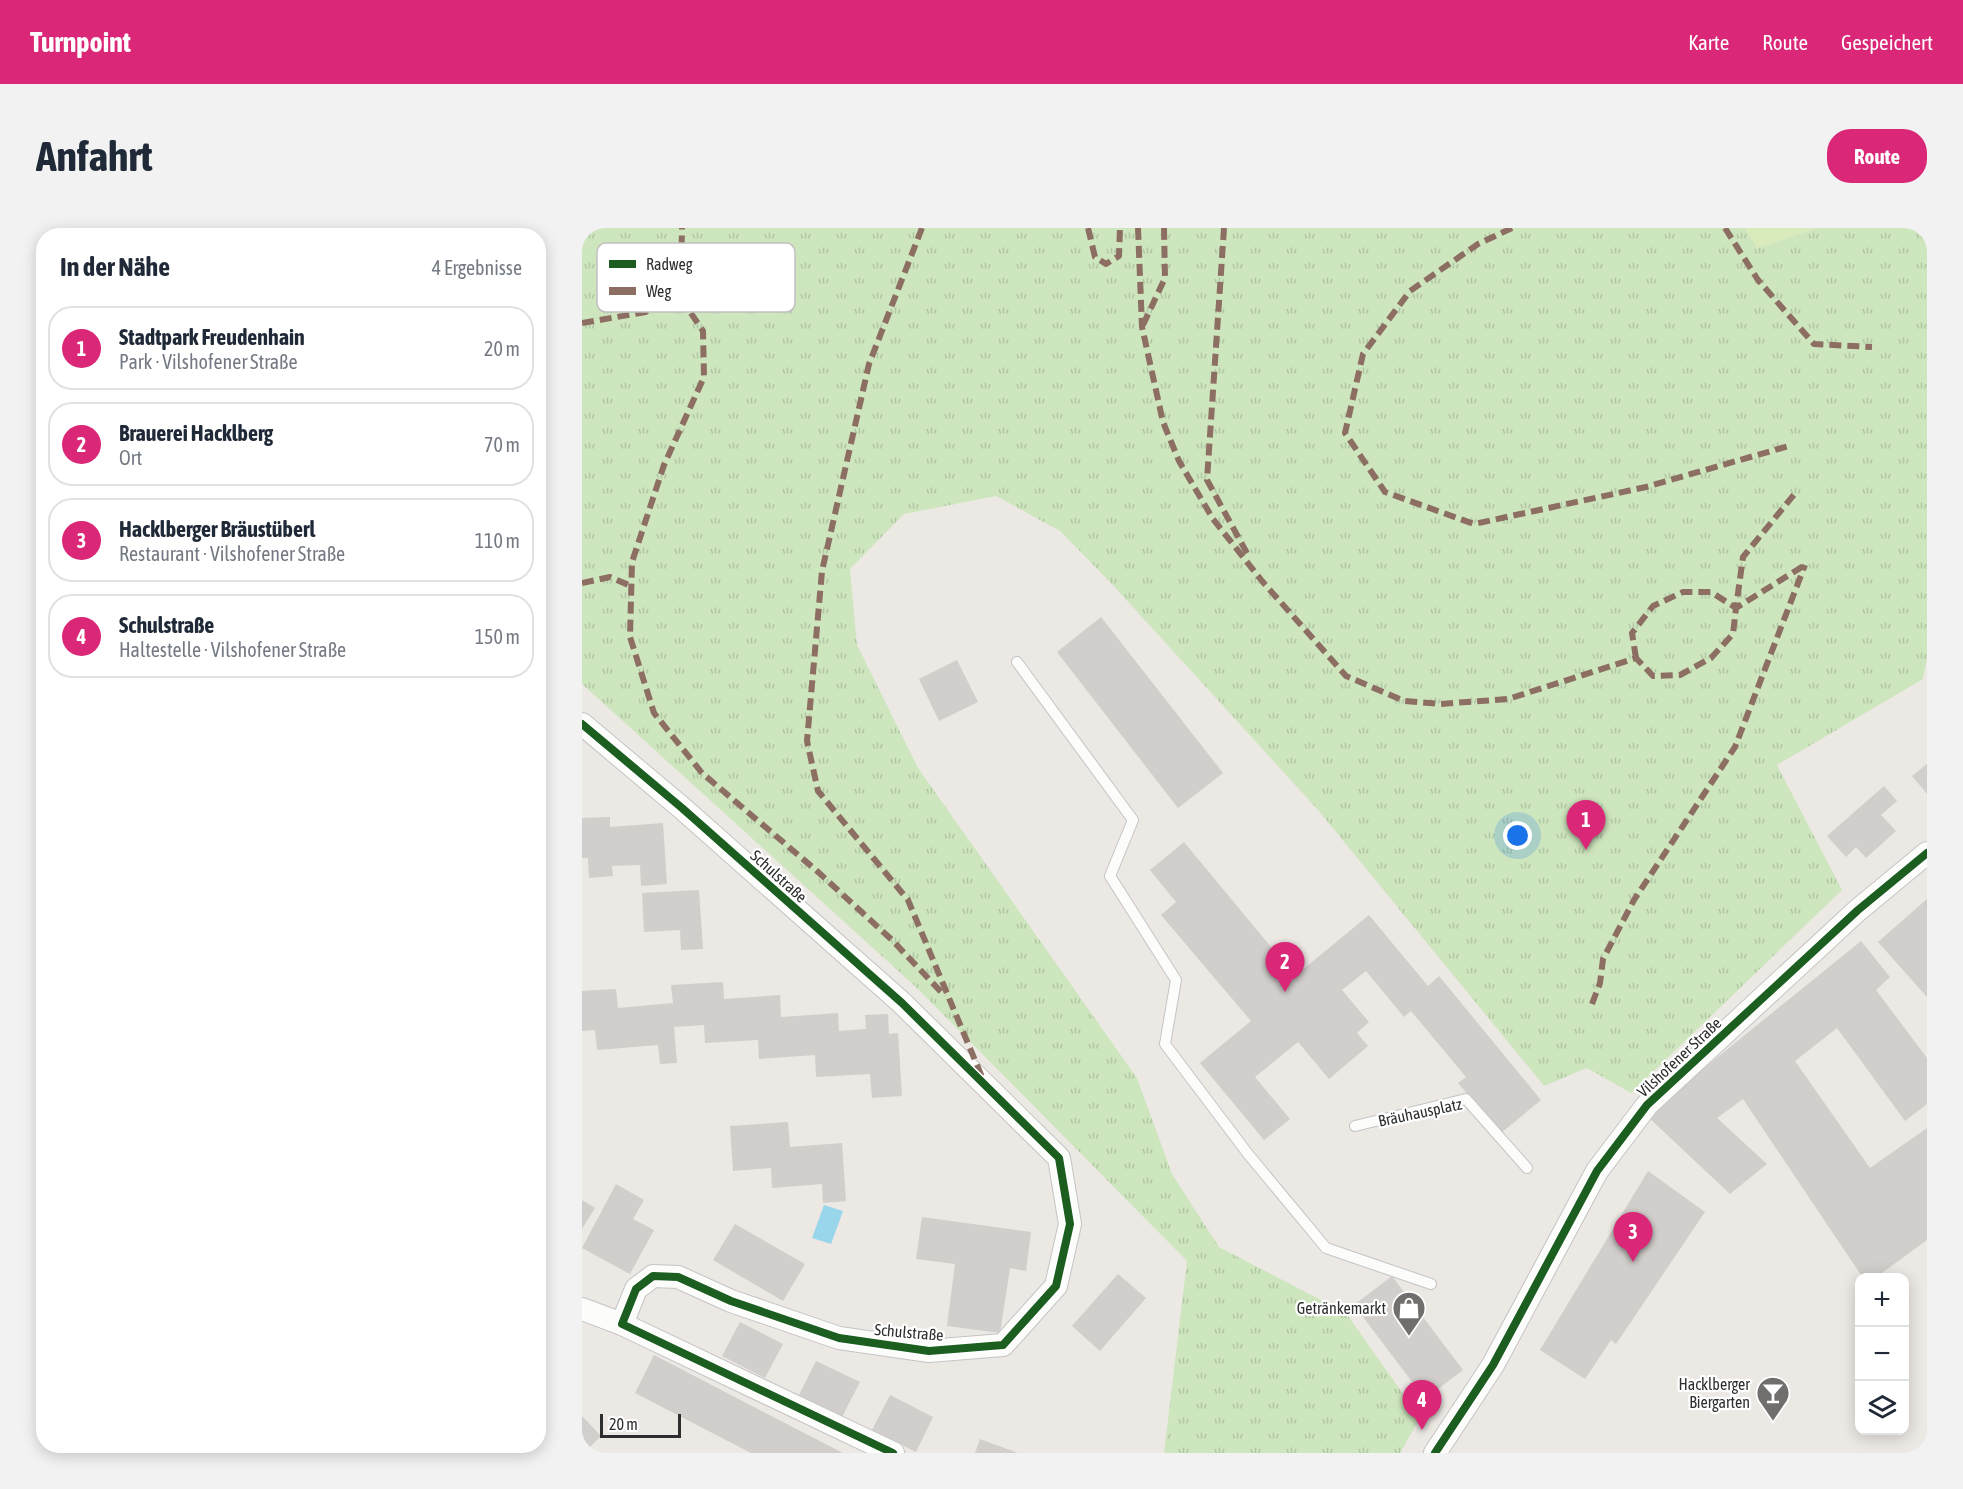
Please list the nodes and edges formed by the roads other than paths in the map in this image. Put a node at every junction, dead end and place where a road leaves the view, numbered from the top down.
1 (1017, 662) dead end
2 (582, 724) edge
3 (1927, 853) edge
4 (1355, 1126) dead end
5 (1527, 1168) dead end
6 (1431, 1284) dead end
7 (582, 1309) edge
8 (622, 1324) junction
9 (893, 1453) edge
10 (1435, 1453) edge

1 - 6 lane
2 - 8 street, Schulstraße
3 - 10 street, Vilshofener Straße
4 - 5 lane, Bräuhausplatz
7 - 8 street
8 - 9 street

